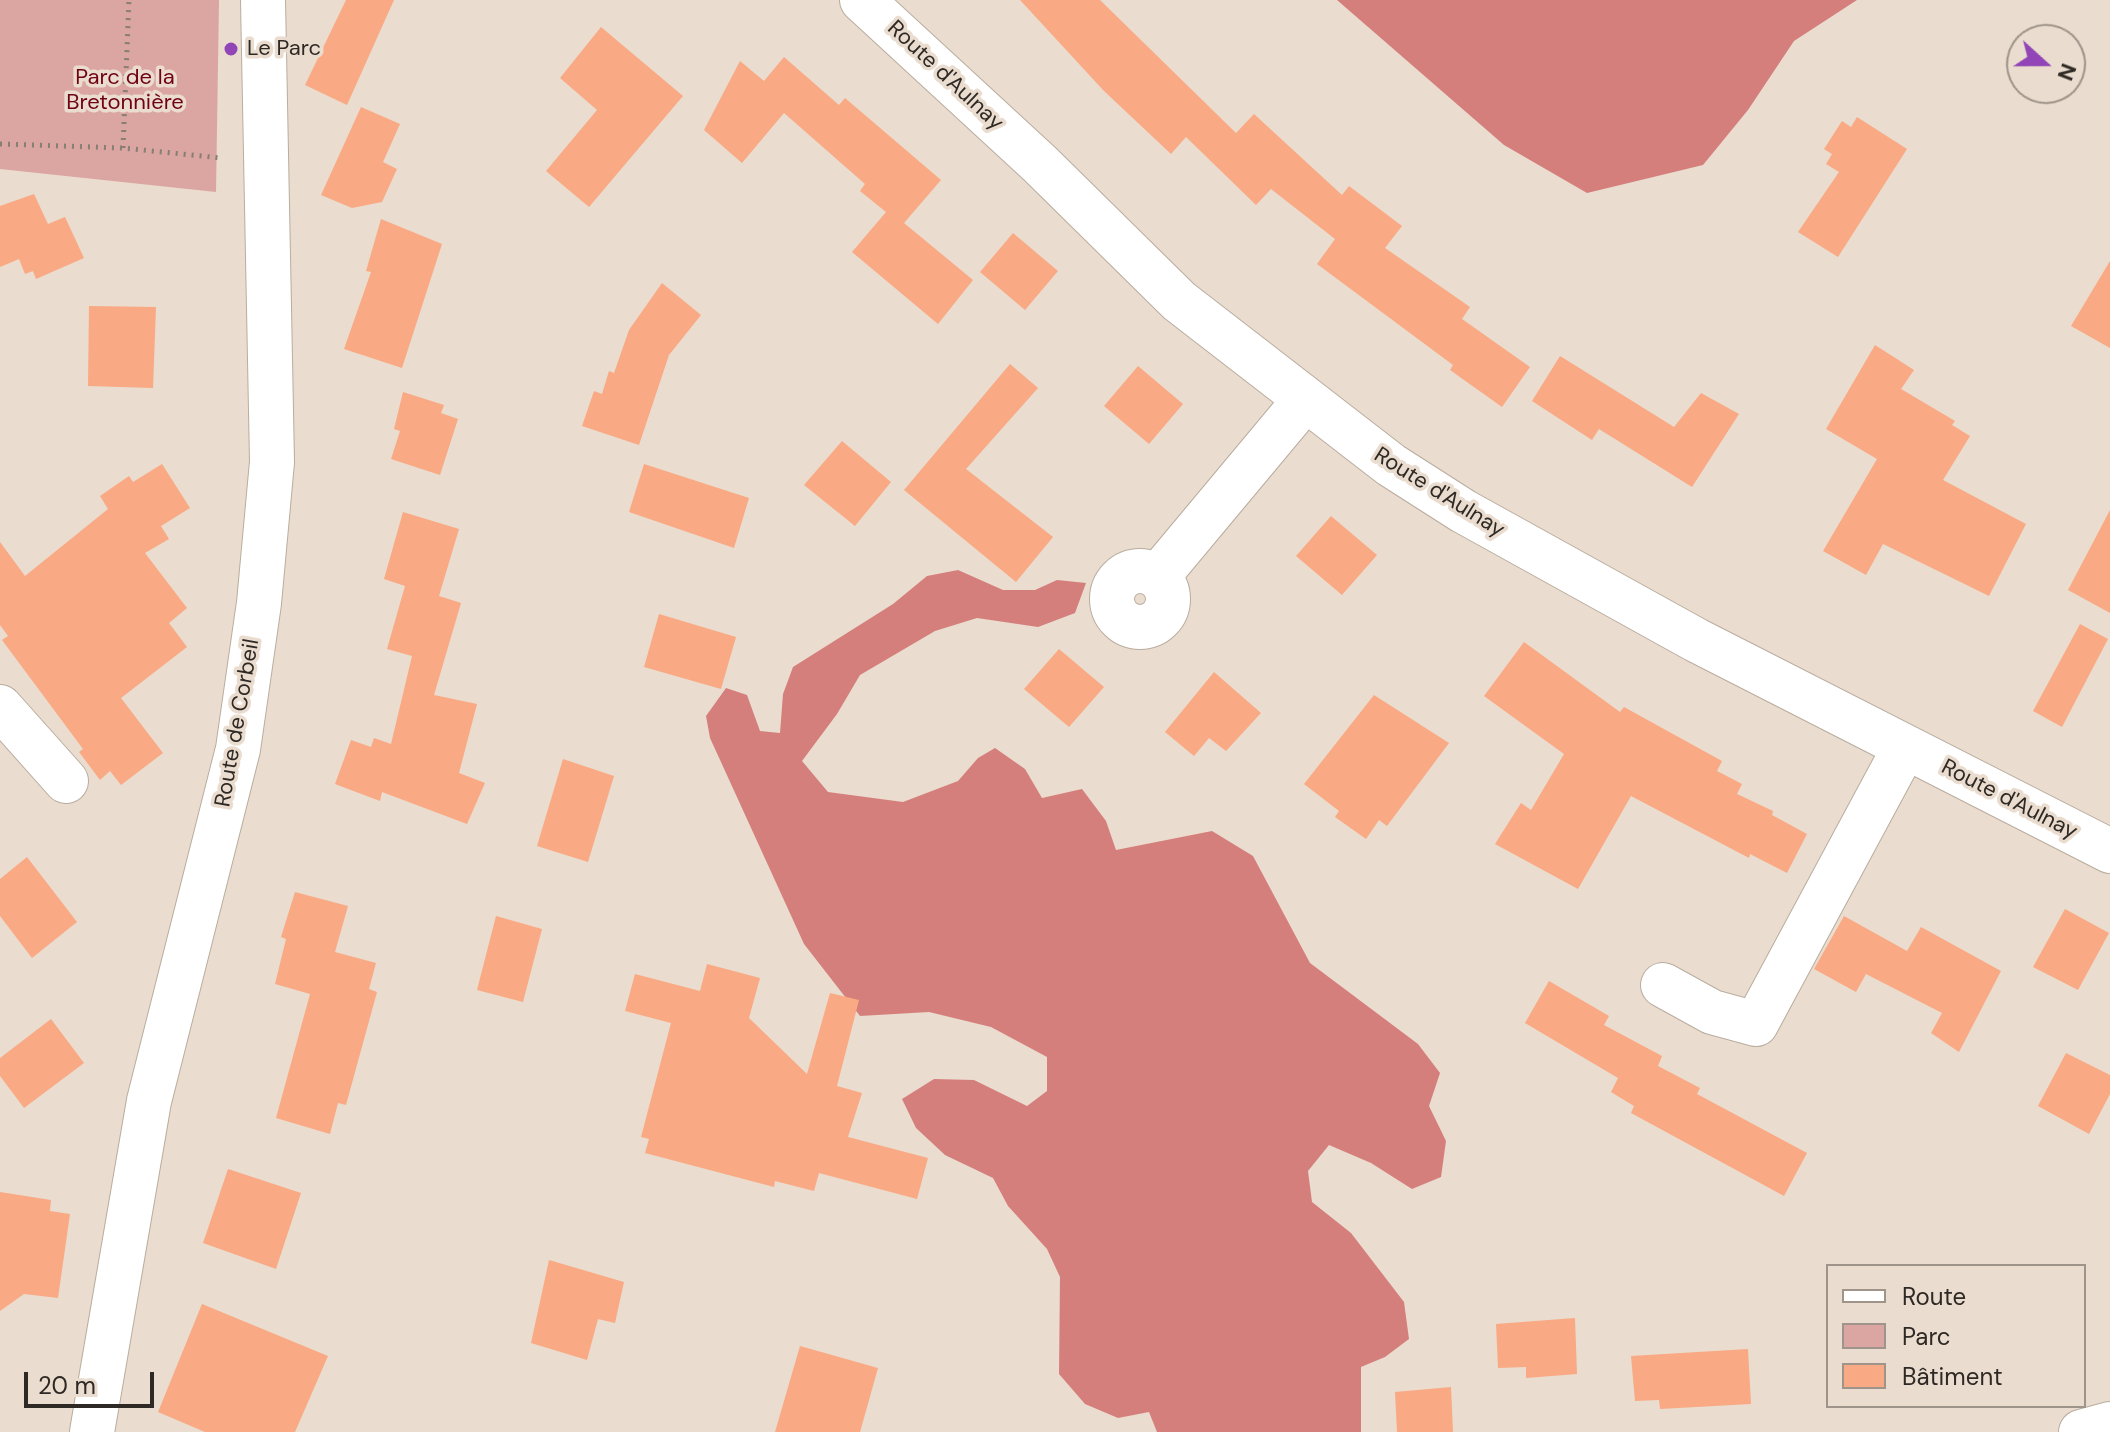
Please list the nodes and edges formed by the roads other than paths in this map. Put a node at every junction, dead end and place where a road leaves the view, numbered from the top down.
1 (263, 0) edge
2 (862, 0) edge
3 (1304, 401) junction
4 (1158, 576) dead end
5 (0, 707) edge
6 (1905, 747) junction
7 (66, 781) dead end
8 (2110, 851) edge
9 (1663, 985) dead end
10 (2110, 1424) edge
11 (92, 1432) edge
12 (2081, 1432) edge

1 - 11 street, Route de Corbeil
2 - 3 street, Route d'Aulnay
3 - 4 street
3 - 6 street, Route d'Aulnay
5 - 7 street
6 - 8 street, Route d'Aulnay
6 - 9 street
10 - 12 street

